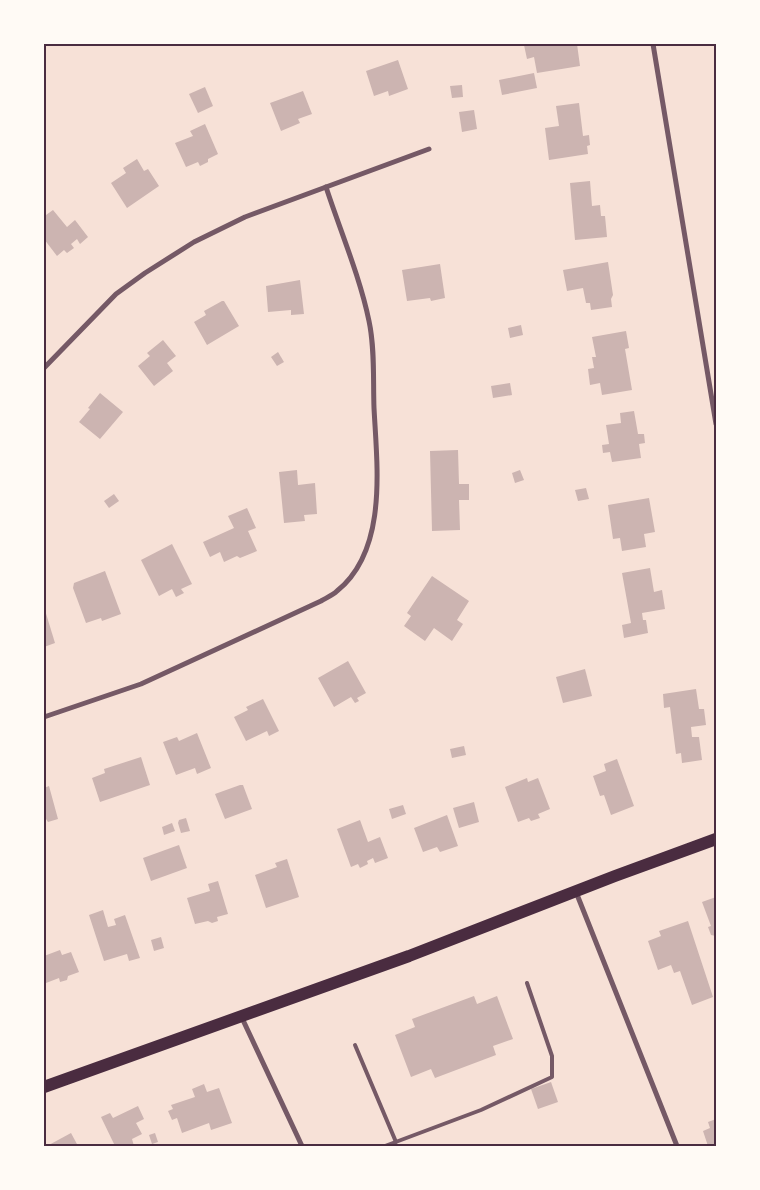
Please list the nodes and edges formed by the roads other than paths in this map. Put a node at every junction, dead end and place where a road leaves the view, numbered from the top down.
1 (653, 44) edge
2 (429, 149) dead end
3 (326, 187) junction
4 (44, 368) edge
5 (716, 424) edge
6 (44, 718) edge
7 (716, 839) edge
8 (576, 892) junction
9 (527, 983) dead end
10 (242, 1017) junction
11 (354, 1045) dead end
12 (44, 1087) edge
13 (396, 1142) junction
14 (302, 1146) edge
15 (385, 1146) edge
16 (677, 1146) edge

1 - 5 street
2 - 3 street
3 - 4 street
3 - 6 street
7 - 8 main road
8 - 10 main road
8 - 16 street
9 - 13 lane
10 - 12 main road
10 - 14 street
11 - 13 lane
13 - 15 lane

